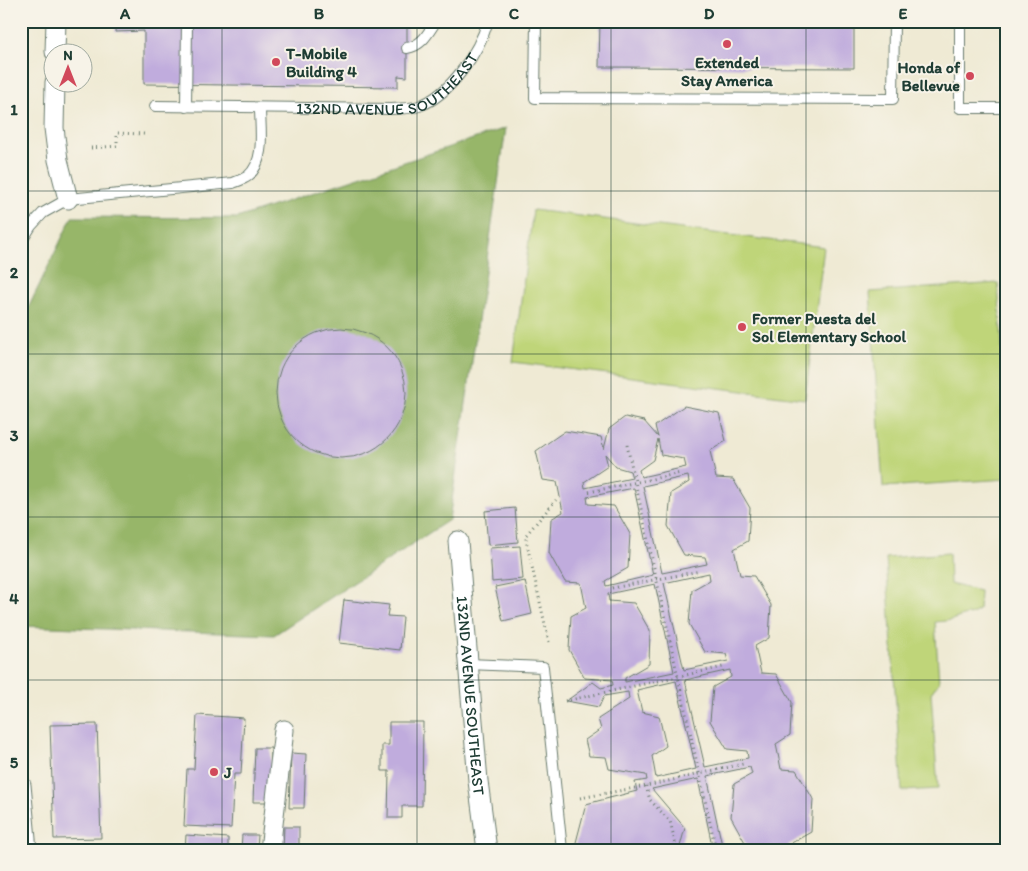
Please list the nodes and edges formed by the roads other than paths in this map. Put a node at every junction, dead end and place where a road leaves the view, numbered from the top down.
1 (56, 21) edge
2 (187, 21) edge
3 (436, 21) edge
4 (488, 21) edge
5 (536, 21) edge
6 (894, 21) edge
7 (960, 21) edge
8 (55, 42) edge
9 (407, 48) dead end
10 (55, 92) edge
11 (155, 106) dead end
12 (186, 107) junction
13 (260, 108) junction
14 (1007, 108) edge
15 (68, 199) junction
16 (21, 242) edge
17 (458, 541) dead end
18 (468, 664) junction
19 (284, 730) dead end
20 (21, 785) edge
21 (27, 850) edge
22 (270, 850) edge
23 (487, 850) edge
24 (562, 850) edge

1 - 8 street
2 - 12 lane
3 - 9 lane
4 - 13 lane, 132ND AVENUE SOUTHEAST
5 - 6 lane
7 - 14 lane
10 - 15 street
11 - 12 lane, 132ND AVENUE SOUTHEAST
12 - 13 lane, 132ND AVENUE SOUTHEAST
13 - 15 lane
15 - 16 lane
17 - 18 street, 132ND AVENUE SOUTHEAST
18 - 23 street, 132ND AVENUE SOUTHEAST
18 - 24 lane
19 - 22 street
20 - 21 street

